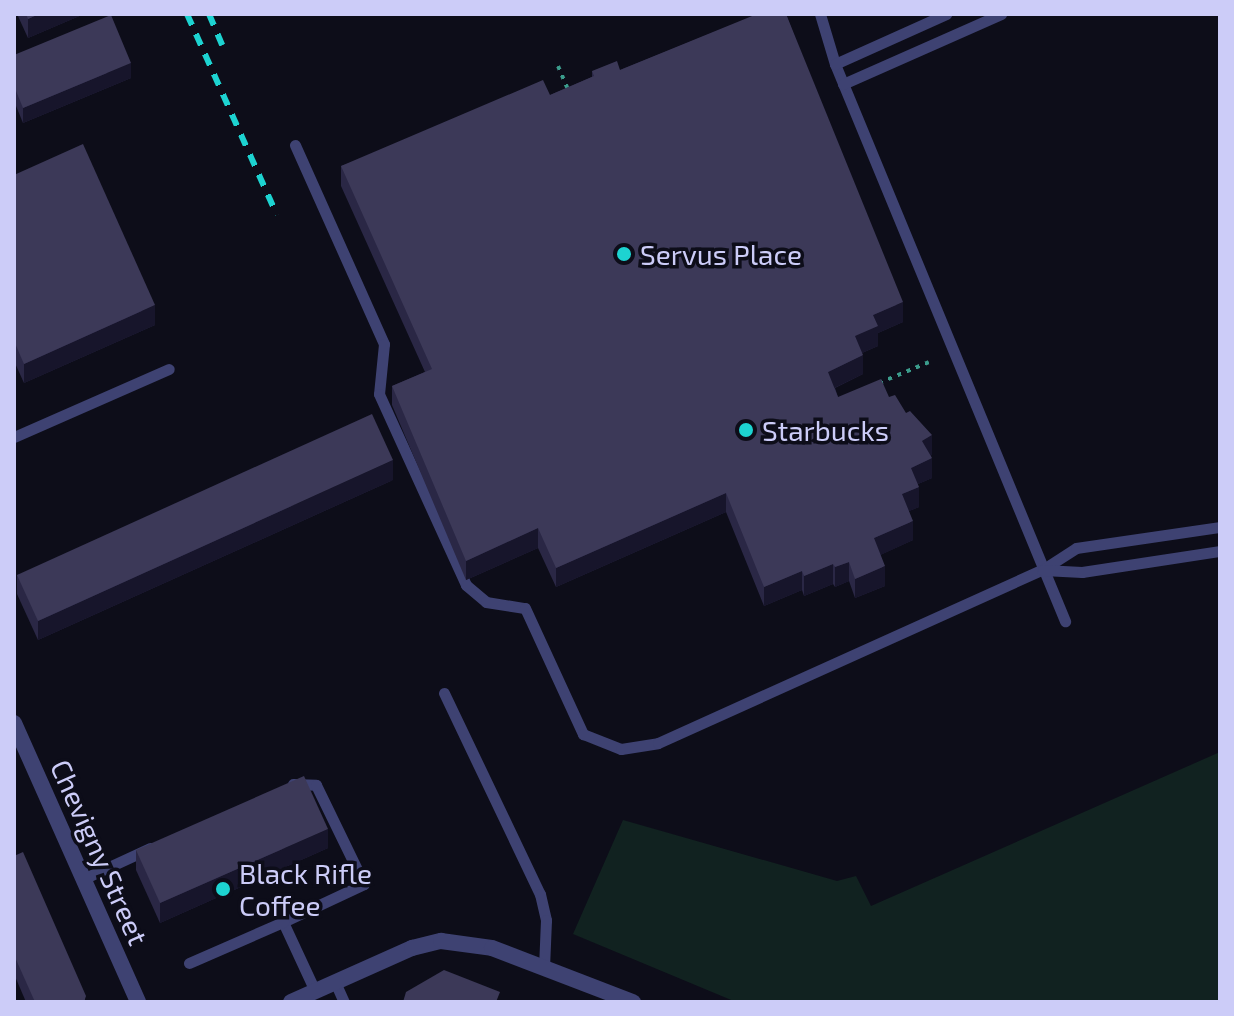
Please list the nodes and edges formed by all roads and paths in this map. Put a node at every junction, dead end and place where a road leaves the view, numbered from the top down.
1 (820, 14) edge
2 (946, 14) edge
3 (1001, 14) edge
4 (835, 64) junction
5 (558, 66) dead end
6 (843, 84) junction
7 (569, 91) edge
8 (295, 145) dead end
9 (929, 362) dead end
10 (169, 369) dead end
11 (869, 387) edge
12 (14, 437) edge
13 (1220, 527) edge
14 (1220, 551) edge
15 (1042, 570) junction
16 (1065, 621) dead end
17 (444, 693) dead end
18 (14, 723) edge
19 (283, 788) edge
20 (166, 840) edge
21 (83, 879) junction
22 (283, 922) junction
23 (189, 963) dead end
24 (544, 968) junction
25 (335, 982) junction
26 (315, 991) junction
27 (138, 1002) edge
28 (291, 1002) edge
29 (344, 1002) edge
30 (633, 1002) edge

1 - 4 lane
2 - 4 lane
3 - 6 lane
4 - 6 lane
5 - 7 path
6 - 15 lane
8 - 15 lane
9 - 11 path
10 - 12 lane
13 - 15 lane
14 - 15 lane
15 - 16 lane
17 - 24 lane
18 - 21 street, Chevigny Street
19 - 22 lane
20 - 21 lane
21 - 27 street, Chevigny Street
22 - 23 lane
22 - 26 lane
24 - 25 street
24 - 30 street
25 - 26 street
25 - 29 lane
26 - 28 street

